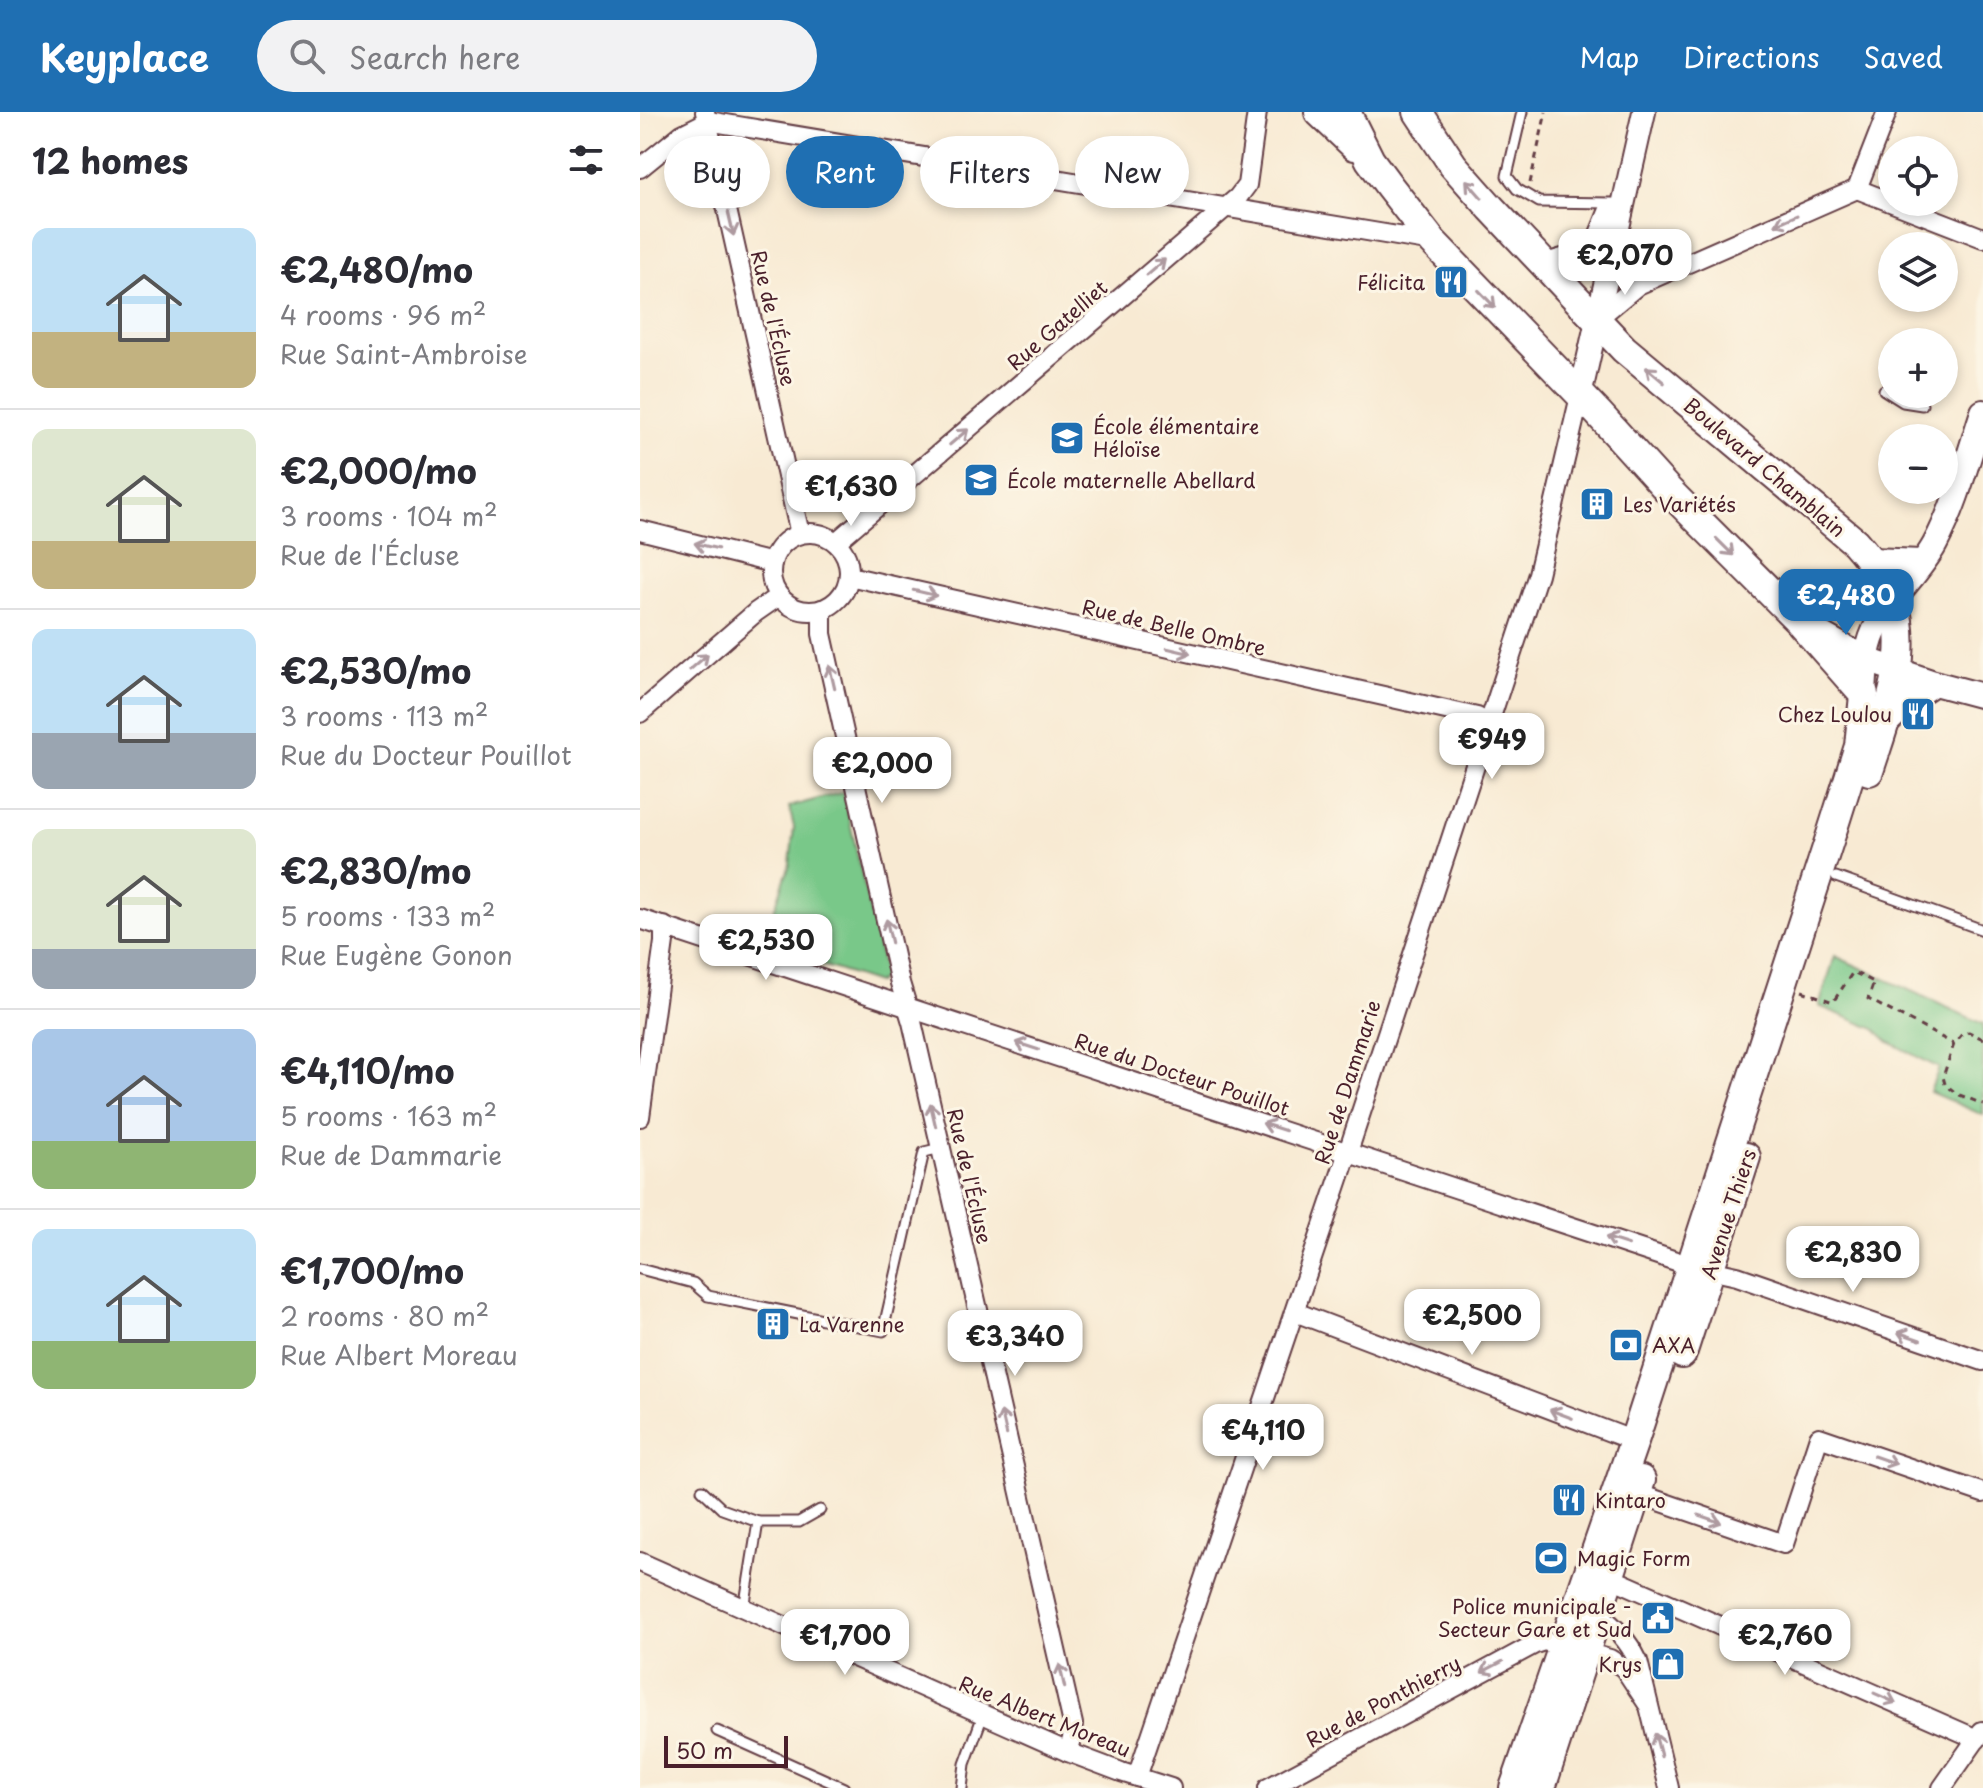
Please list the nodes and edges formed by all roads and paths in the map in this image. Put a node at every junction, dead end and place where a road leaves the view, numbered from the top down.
1 (1257, 112) edge
2 (1319, 112) edge
3 (1346, 112) edge
4 (1418, 112) edge
5 (1522, 112) edge
6 (1546, 112) edge
7 (1634, 112) edge
8 (1644, 112) edge
9 (1887, 112) edge
10 (706, 116) edge
11 (1370, 160) junction
12 (640, 168) edge
13 (1530, 186) dead end
14 (1857, 189) junction
15 (1619, 203) junction
16 (1225, 206) junction
17 (1983, 238) edge
18 (1433, 242) junction
19 (1546, 265) junction
20 (1597, 319) junction
21 (1580, 396) junction
22 (1983, 412) edge
23 (1978, 442) edge
24 (640, 530) edge
25 (800, 534) junction
26 (836, 542) junction
27 (1871, 560) junction
28 (1922, 562) junction
29 (772, 563) junction
30 (849, 576) junction
31 (779, 596) junction
32 (1893, 600) junction
33 (822, 609) junction
34 (1798, 620) junction
35 (1899, 636) joint
36 (1867, 660) junction
37 (1897, 672) junction
38 (1934, 683) junction
39 (1864, 695) junction
40 (1983, 696) edge
41 (640, 713) edge
42 (1489, 723) junction
43 (1883, 726) junction
44 (1836, 877) junction
45 (640, 919) edge
46 (664, 926) junction
47 (1983, 930) edge
48 (1800, 990) junction
49 (906, 1007) junction
50 (1983, 1039) edge
51 (1954, 1044) junction
52 (1983, 1104) edge
53 (640, 1117) edge
54 (941, 1148) junction
55 (1348, 1152) junction
56 (1700, 1268) junction
57 (640, 1269) edge
58 (1295, 1312) junction
59 (1983, 1361) edge
60 (1634, 1441) junction
61 (702, 1490) dead end
62 (1636, 1493) junction
63 (1983, 1493) edge
64 (820, 1510) dead end
65 (758, 1522) junction
66 (640, 1562) edge
67 (1609, 1577) junction
68 (744, 1609) junction
69 (1597, 1613) junction
70 (1632, 1647) junction
71 (1574, 1648) junction
72 (1624, 1668) junction
73 (1647, 1703) junction
74 (983, 1715) junction
75 (717, 1731) dead end
76 (1980, 1734) edge
77 (1068, 1752) junction
78 (1137, 1777) junction
79 (844, 1788) edge
80 (962, 1788) edge
81 (1171, 1788) edge
82 (1268, 1788) edge
83 (1514, 1788) edge
84 (1541, 1788) edge
85 (1669, 1788) edge
86 (1942, 1788) edge

1 - 16 street, Rue Gatelliet
2 - 11 main road
3 - 11 main road
19 -> 4 main road, Boulevard Chamblain
5 - 15 lane
6 - 13 path
7 - 15 street
8 - 15 street
9 - 14 street
10 - 12 street
10 - 16 street
10 -> 25 street, Rue de l'Écluse
11 - 18 main road
14 - 17 street
14 -> 20 street
15 - 19 street
15 - 20 street
16 - 18 street
26 -> 16 street, Rue Gatelliet
18 -> 21 main road
19 - 20 main road, Boulevard Chamblain
20 - 21 street
27 -> 20 main road, Boulevard Chamblain
21 -> 34 main road
21 - 42 street, Rue de Dammarie
22 - 23 main road
23 - 28 main road
29 -> 24 street
25 - 26 street
25 - 29 street
26 - 30 street
27 - 28 main road
27 - 32 main road, Boulevard Chamblain
28 - 32 main road
29 - 31 street
30 - 33 street
30 -> 42 street, Rue de Belle Ombre
31 - 33 street
41 -> 31 street
32 - 35 main road, Boulevard Chamblain
32 - 36 main road
49 -> 33 street, Rue de l'Écluse
34 - 36 main road
34 - 39 main road
35 - 37 main road, Avenue Thiers
36 - 37 main road
36 - 39 main road
37 - 38 main road
37 - 43 main road, Avenue Thiers
38 - 40 main road
38 - 43 main road
39 - 56 main road, Avenue Thiers
42 - 55 street, Rue de Dammarie
43 - 44 main road, Avenue Thiers
44 - 47 lane
44 - 48 main road, Avenue Thiers
45 - 46 street, Rue du Docteur Pouillot
46 - 49 street, Rue du Docteur Pouillot
46 - 53 street
48 - 51 path
48 - 56 main road, Avenue Thiers
54 -> 49 street, Rue de l'Écluse
55 -> 49 street, Rue du Docteur Pouillot
50 - 51 path
51 - 52 path
54 - 57 lane
77 -> 54 street, Rue de l'Écluse
56 -> 55 street, Rue du Docteur Pouillot
55 - 58 street, Rue de Dammarie
59 -> 56 street, Rue du Docteur Pouillot
56 - 60 main road, Avenue Thiers
56 - 62 main road, Avenue Thiers
60 -> 58 street
58 - 78 street, Rue de Dammarie
60 - 71 main road, Avenue Thiers
61 - 65 lane
62 -> 63 street
62 - 67 main road, Avenue Thiers
64 - 65 lane
65 - 68 lane
66 - 68 street, Rue Albert Moreau
67 - 69 main road, Avenue Thiers
67 -> 76 street
68 - 74 street, Rue Albert Moreau
69 - 70 street
69 - 71 main road, Avenue Thiers
70 - 72 street
70 - 73 street
71 - 72 street
71 -> 82 street, Rue de Ponthierry
71 - 83 main road, Avenue Thiers
71 - 84 main road, Avenue Thiers
72 - 73 street
85 -> 73 street
74 - 77 street, Rue Albert Moreau
74 - 80 lane
75 - 79 lane
76 - 86 street
77 - 78 street, Rue Albert Moreau
78 - 81 street, Rue Albert Moreau

